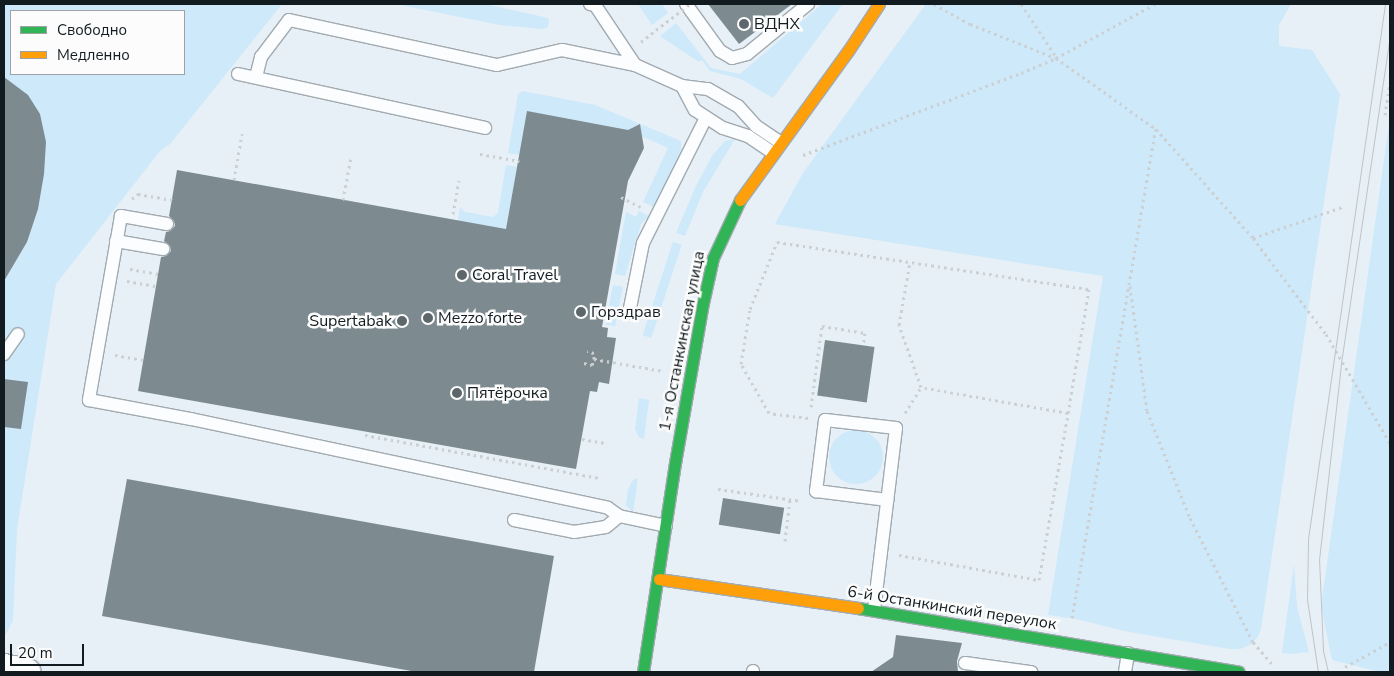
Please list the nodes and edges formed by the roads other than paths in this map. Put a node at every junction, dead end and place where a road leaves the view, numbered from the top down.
1 (590, 4) edge
2 (686, 4) edge
3 (808, 4) edge
4 (879, 4) edge
5 (635, 65) junction
6 (238, 74) dead end
7 (256, 78) junction
8 (682, 86) junction
9 (706, 118) junction
10 (485, 128) dead end
11 (776, 147) junction
12 (167, 224) dead end
13 (116, 241) junction
14 (163, 250) dead end
15 (629, 313) dead end
16 (18, 334) dead end
17 (4, 354) edge
18 (888, 500) junction
19 (619, 516) junction
20 (514, 520) dead end
21 (666, 526) junction
22 (659, 579) junction
23 (874, 610) junction
24 (1128, 653) junction
25 (965, 663) dead end
26 (643, 672) edge
27 (1031, 672) edge
28 (1125, 672) edge
29 (1239, 672) edge

1 - 5 lane
2 - 3 lane
4 - 11 street, 1-я Останкинская улица
5 - 7 lane
5 - 8 lane
6 - 7 lane
7 - 10 lane
8 - 9 lane
8 - 11 lane
9 - 11 lane
9 - 15 lane
11 - 21 street, 1-я Останкинская улица
12 - 13 lane
13 - 14 lane
13 - 19 lane
16 - 17 lane
18 - 18 lane
18 - 23 lane
19 - 20 lane
19 - 21 lane
21 - 22 street, 1-я Останкинская улица
22 - 23 street, 6-й Останкинский переулок
22 - 26 street, 1-я Останкинская улица
23 - 24 street, 6-й Останкинский переулок
24 - 28 lane
24 - 29 street, 6-й Останкинский переулок
25 - 27 lane

